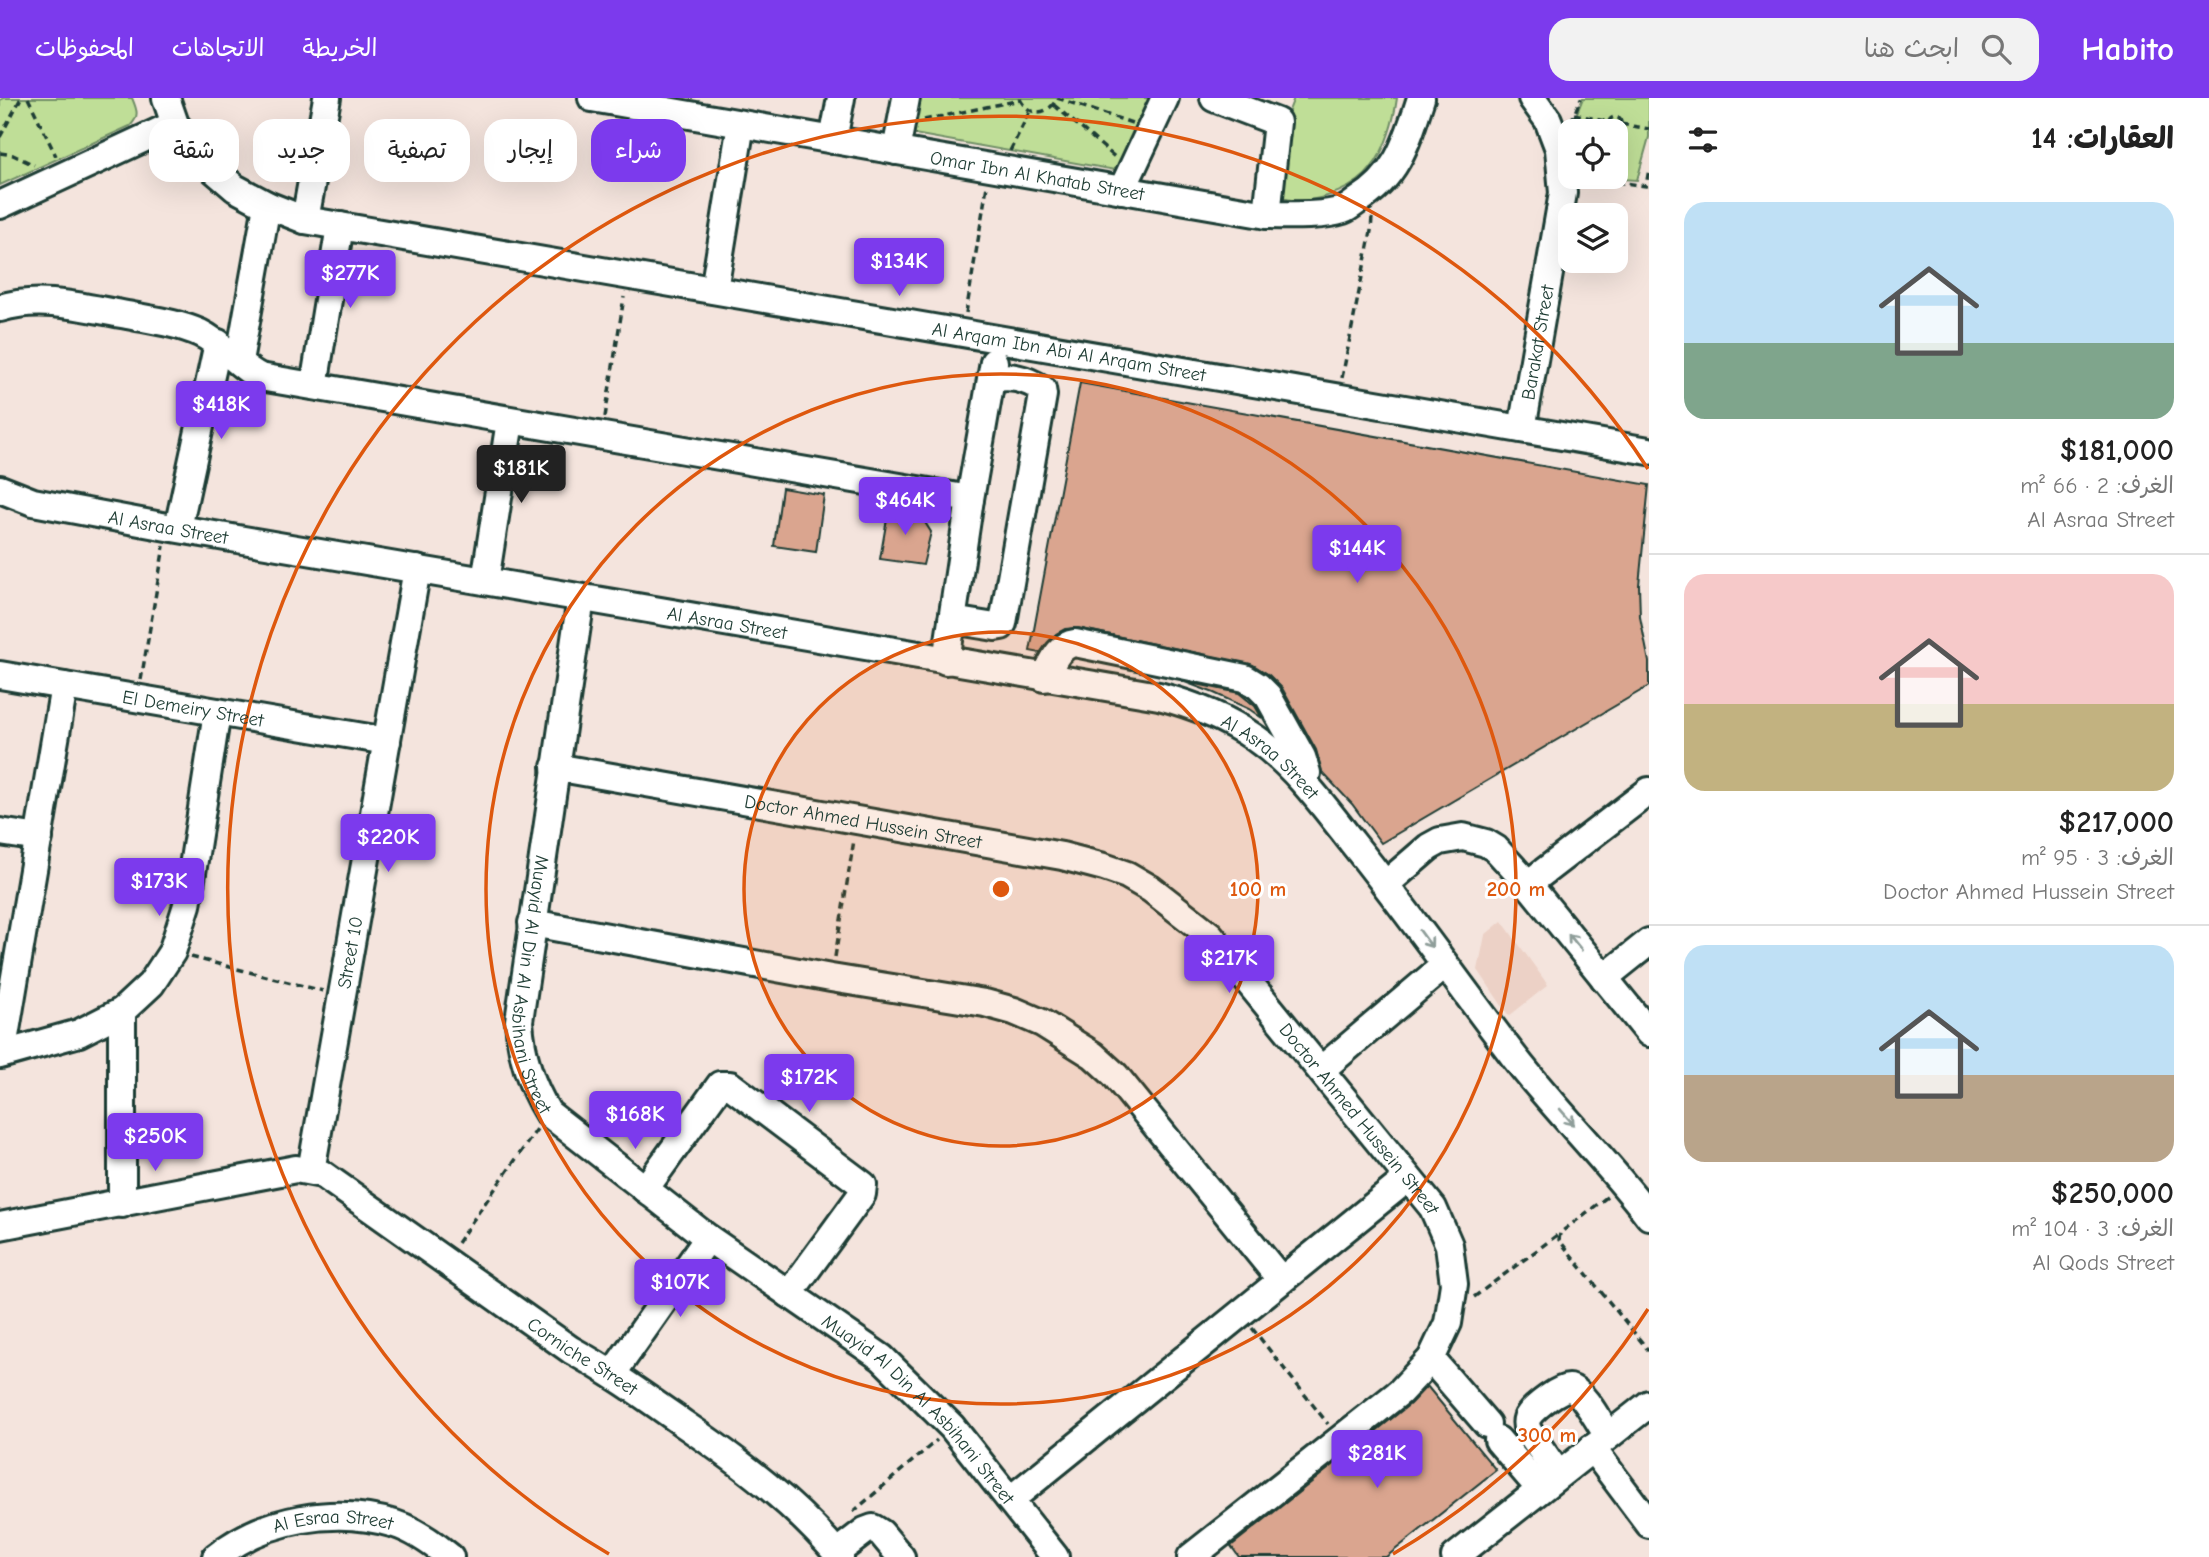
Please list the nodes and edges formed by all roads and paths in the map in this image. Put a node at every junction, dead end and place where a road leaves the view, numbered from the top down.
1 (21, 98) edge
2 (28, 98) edge
3 (166, 98) edge
4 (327, 98) edge
5 (592, 98) edge
6 (841, 98) edge
7 (906, 98) edge
8 (1057, 98) edge
9 (1165, 98) edge
10 (1214, 98) edge
11 (1421, 98) edge
12 (1532, 98) edge
13 (1020, 99) edge
14 (623, 101) edge
15 (1054, 105) junction
16 (1030, 111) junction
17 (1574, 114) dead end
18 (173, 119) edge
19 (1596, 119) edge
20 (741, 124) junction
21 (1628, 125) edge
22 (1649, 129) edge
23 (1150, 130) junction
24 (149, 136) edge
25 (0, 137) edge
26 (898, 138) junction
27 (833, 140) junction
28 (0, 153) edge
29 (996, 168) junction
30 (1649, 169) edge
31 (58, 178) junction
32 (1127, 181) junction
33 (228, 182) edge
34 (1628, 184) edge
35 (1367, 195) junction
36 (0, 205) edge
37 (267, 205) junction
38 (1267, 215) junction
39 (304, 220) junction
40 (340, 226) junction
41 (627, 275) junction
42 (714, 290) junction
43 (0, 308) edge
44 (962, 333) junction
45 (998, 339) junction
46 (218, 343) junction
47 (239, 362) junction
48 (991, 379) junction
49 (314, 386) junction
50 (1338, 398) junction
51 (510, 421) junction
52 (1522, 429) junction
53 (602, 436) junction
54 (1649, 451) edge
55 (0, 489) edge
56 (970, 499) junction
57 (172, 528) junction
58 (417, 569) junction
59 (485, 581) junction
60 (581, 598) junction
61 (952, 620) junction
62 (946, 661) junction
63 (0, 676) edge
64 (1044, 678) junction
65 (64, 686) junction
66 (139, 698) junction
67 (217, 712) junction
68 (387, 741) junction
69 (555, 767) junction
70 (1305, 782) junction
71 (1649, 791) edge
72 (858, 821) junction
73 (0, 832) edge
74 (38, 838) junction
75 (1386, 884) junction
76 (1528, 884) junction
77 (532, 923) junction
78 (1649, 942) edge
79 (172, 952) junction
80 (1446, 965) junction
81 (831, 978) junction
82 (1604, 978) junction
83 (342, 996) junction
84 (122, 1011) junction
85 (1649, 1033) edge
86 (1, 1055) edge
87 (1322, 1069) junction
88 (548, 1113) junction
89 (312, 1171) junction
90 (1408, 1178) junction
91 (1638, 1184) edge
92 (645, 1189) junction
93 (122, 1203) junction
94 (1649, 1216) edge
95 (0, 1226) edge
96 (1560, 1233) junction
97 (708, 1238) junction
98 (446, 1260) junction
99 (1281, 1280) junction
100 (789, 1294) junction
101 (1241, 1313) junction
102 (1449, 1314) junction
103 (1649, 1350) edge
104 (1431, 1359) junction
105 (612, 1373) junction
106 (1649, 1404) edge
107 (952, 1427) junction
108 (1340, 1440) junction
109 (1600, 1442) junction
110 (1549, 1481) junction
111 (1010, 1500) junction
112 (1649, 1524) edge
113 (833, 1549) edge
114 (216, 1557) edge
115 (450, 1557) edge
116 (901, 1557) edge
117 (1055, 1557) edge
118 (1191, 1557) edge
119 (1455, 1557) edge

1 - 25 path
2 - 31 path
3 - 18 street, Al Arqam Ibn Abi Al Arqam Street
4 - 39 street
5 - 14 street, Omar Ibn Al Khatab Street
6 - 27 street
7 - 26 street
8 - 15 path
8 - 23 path
9 - 23 street
10 - 38 street
11 - 35 street, Omar Ibn Al Khatab Street
12 - 52 street, Barakat Street
13 - 16 path
13 - 26 path
14 - 20 street, Omar Ibn Al Khatab Street
15 - 16 path
15 - 32 path
16 - 29 path
17 - 19 path
20 - 27 street, Omar Ibn Al Khatab Street
20 - 42 street
21 - 22 path
23 - 32 street
24 - 31 street
26 - 27 street, Omar Ibn Al Khatab Street
26 - 29 street, Omar Ibn Al Khatab Street
28 - 31 path
29 - 32 street, Omar Ibn Al Khatab Street
29 - 44 path
30 - 34 path
31 - 36 street
32 - 38 street, Omar Ibn Al Khatab Street
33 - 37 street, Al Arqam Ibn Abi Al Arqam Street
35 - 38 street, Omar Ibn Al Khatab Street
35 - 50 path
37 - 39 street, Al Arqam Ibn Abi Al Arqam Street
37 - 47 street
39 - 40 street, Al Arqam Ibn Abi Al Arqam Street
40 - 41 street, Al Arqam Ibn Abi Al Arqam Street
40 - 49 street
41 - 42 street, Al Arqam Ibn Abi Al Arqam Street
41 - 53 path
42 - 44 street, Al Arqam Ibn Abi Al Arqam Street
43 - 46 street
44 - 45 street, Al Arqam Ibn Abi Al Arqam Street
45 - 48 street
45 - 50 street, Al Arqam Ibn Abi Al Arqam Street
46 - 47 street
46 - 57 street
47 - 49 street
48 - 56 street
48 - 61 street
49 - 51 street
50 - 52 street, Al Arqam Ibn Abi Al Arqam Street
51 - 53 street
51 - 59 street
52 - 54 street, Al Arqam Ibn Abi Al Arqam Street
53 - 56 street
55 - 57 street, Al Asraa Street
56 - 61 street
57 - 58 street, Al Asraa Street
57 - 66 path
58 - 59 street, Al Asraa Street
58 - 68 street, Street 10
59 - 60 street, Al Asraa Street
60 - 62 street, Al Asraa Street
60 - 69 street, Muayid Al Din Al Asbihani Street
61 - 62 street
62 - 64 street, Al Asraa Street
63 - 65 street, El Demeiry Street
64 - 70 street, Al Asraa Street
64 - 70 street
65 - 66 street, El Demeiry Street
65 - 74 street
66 - 67 street, El Demeiry Street
67 - 68 street, El Demeiry Street
67 - 79 street
68 - 83 street, Street 10
69 - 72 street, Doctor Ahmed Hussein Street
69 - 77 street, Muayid Al Din Al Asbihani Street
70 - 75 street, Al Asraa Street
71 - 76 street
72 - 81 path
72 - 87 street, Doctor Ahmed Hussein Street
73 - 74 street
74 - 86 street
75 - 76 street
75 -> 80 street, Al Asraa Street
82 -> 76 street
77 - 81 street
77 - 88 street, Muayid Al Din Al Asbihani Street
78 - 82 street
79 - 83 path
79 - 84 street
80 - 87 street
80 -> 91 street, Al Asraa Street
81 - 99 street
82 - 85 street
83 - 89 street, Street 10
84 - 86 street
84 - 93 street
87 - 90 street, Doctor Ahmed Hussein Street
88 - 92 street, Muayid Al Din Al Asbihani Street
88 - 98 path
89 - 93 street
89 - 98 street, Corniche Street
90 - 99 street
90 - 102 street, Doctor Ahmed Hussein Street
91 - 94 street, Al Asraa Street
91 - 96 path
92 - 97 street, Muayid Al Din Al Asbihani Street
92 - 100 street
93 - 95 street
96 - 102 path
96 - 103 path
97 - 100 street, Muayid Al Din Al Asbihani Street
97 - 105 street
98 - 105 street, Corniche Street
99 - 101 street
100 - 107 street, Muayid Al Din Al Asbihani Street
101 - 108 path
101 - 111 street
102 - 104 street, Doctor Ahmed Hussein Street
104 - 108 street, Doctor Ahmed Hussein Street
104 - 110 street
105 - 113 street, Corniche Street
106 - 109 street
107 - 111 street, Muayid Al Din Al Asbihani Street
107 - 113 path
108 - 118 street, Doctor Ahmed Hussein Street
109 - 110 street
109 - 110 street
109 - 112 street
110 - 119 street
111 - 117 street, Muayid Al Din Al Asbihani Street
113 - 116 street
114 - 115 street, Al Esraa Street

